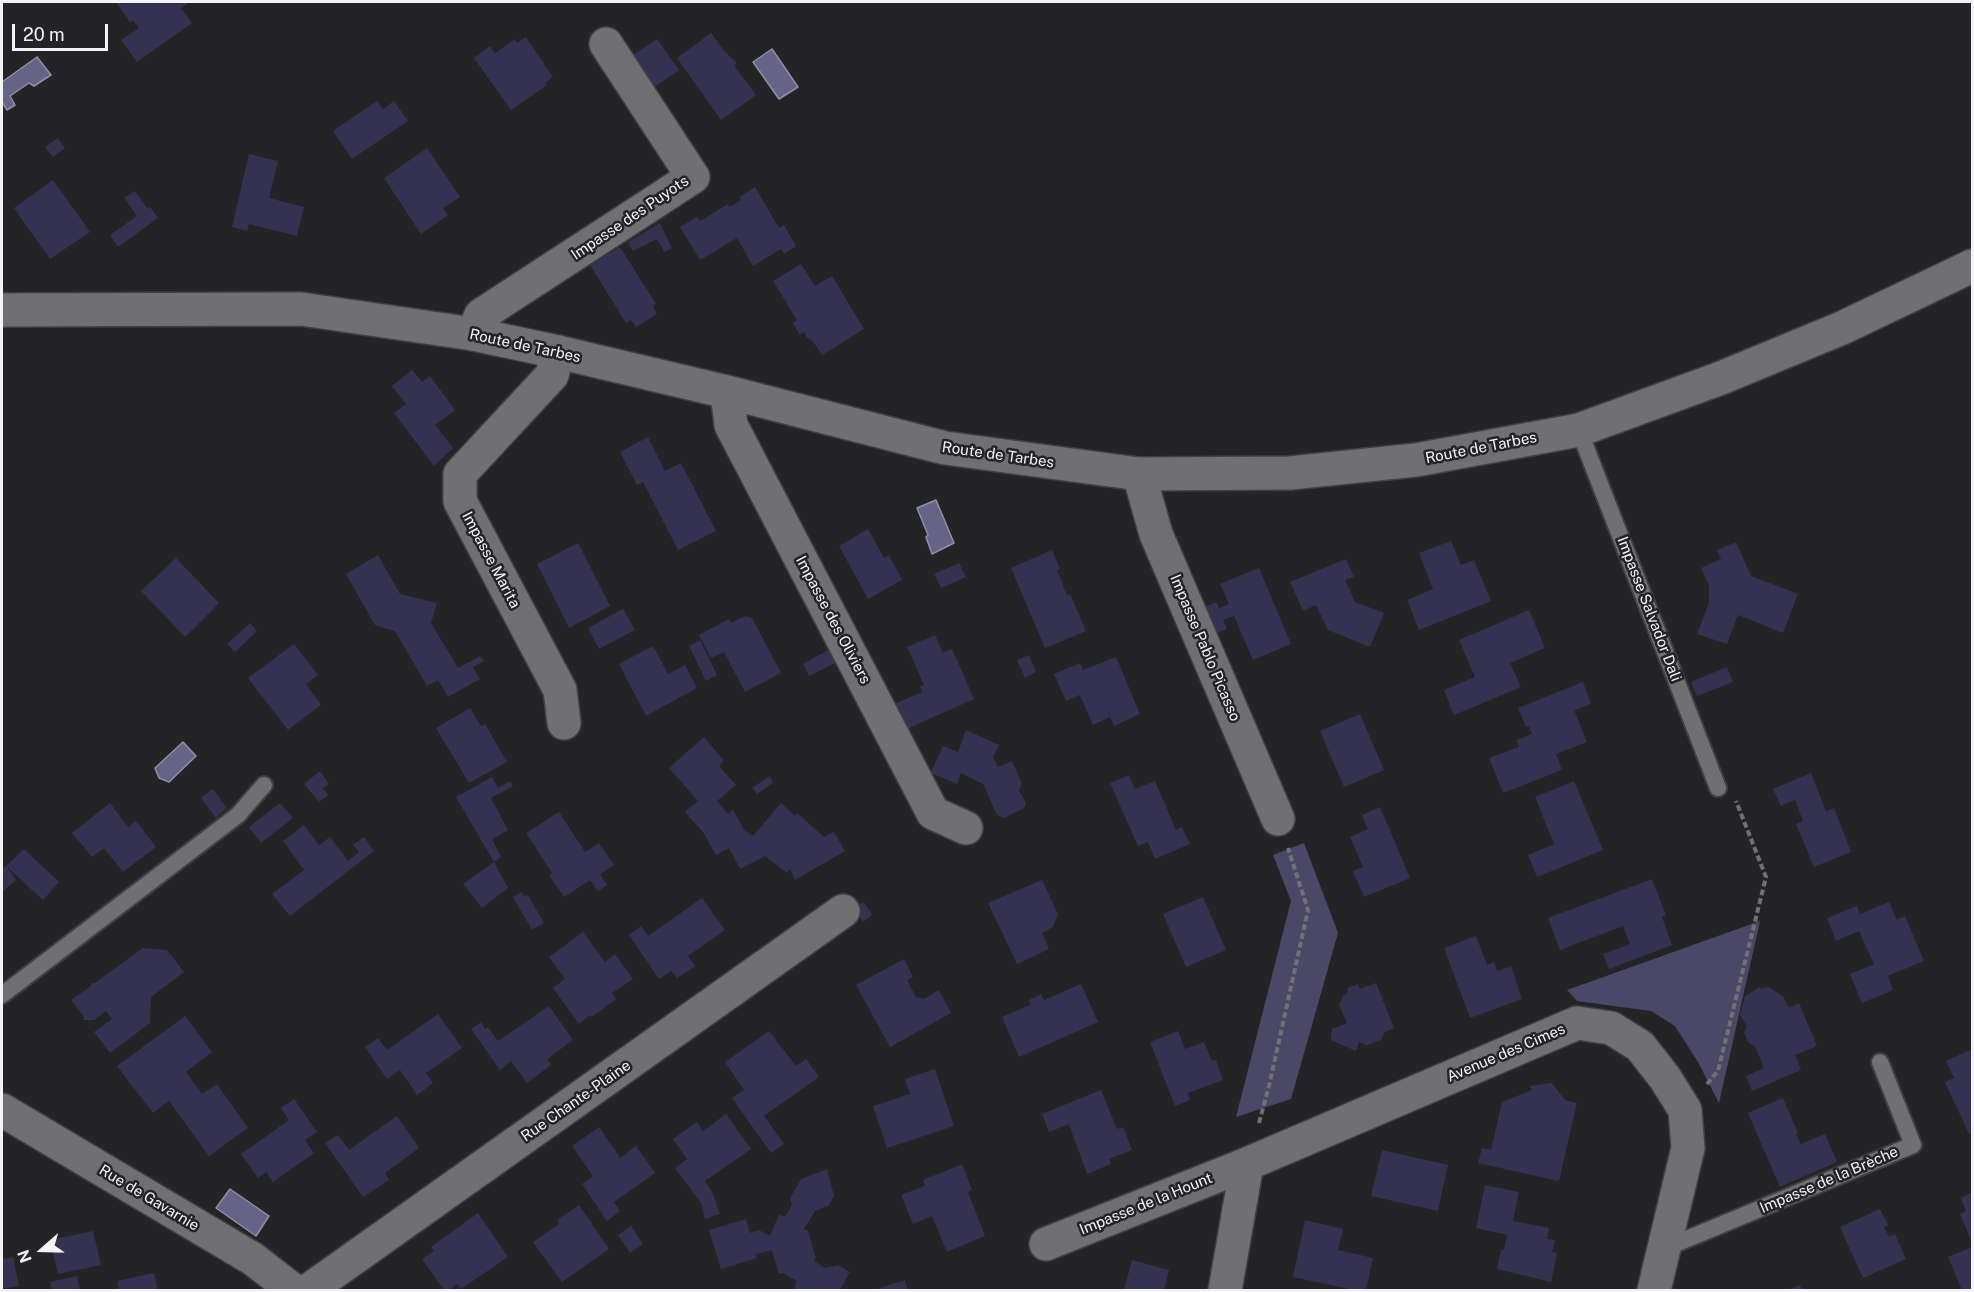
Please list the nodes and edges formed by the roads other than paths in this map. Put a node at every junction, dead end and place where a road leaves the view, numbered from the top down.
1 (606, 44) dead end
2 (1972, 266) edge
3 (2, 310) edge
4 (473, 334) junction
5 (558, 352) junction
6 (727, 392) junction
7 (1579, 430) junction
8 (1139, 474) junction
9 (564, 723) dead end
10 (264, 785) dead end
11 (1718, 788) road end
12 (1278, 819) road end
13 (966, 828) dead end
14 (843, 911) dead end
15 (2, 995) edge
16 (1880, 1062) dead end
17 (2, 1110) edge
18 (1247, 1164) junction
19 (1046, 1244) dead end
20 (1663, 1249) junction
21 (293, 1290) edge
22 (309, 1290) edge
23 (1225, 1290) edge
24 (1654, 1290) edge

1 - 4 street, Impasse des Puyots
2 - 7 street, Route de Tarbes
3 - 4 street, Route de Tarbes
4 - 5 street, Route de Tarbes
5 - 6 street, Route de Tarbes
5 - 9 street, Impasse Marita
6 - 8 street, Route de Tarbes
6 - 13 street, Impasse des Oliviers
7 - 8 street, Route de Tarbes
7 - 11 lane, Impasse Salvador Dali
8 - 12 street, Impasse Pablo Picasso
10 - 15 lane
14 - 22 street, Rue Chante-Plaine
16 - 20 lane, Impasse de la Brèche
17 - 21 street, Rue de Gavarnie
18 - 19 street, Impasse de la Hount
18 - 20 street, Avenue des Cimes
18 - 23 street
20 - 24 street, Avenue des Cimes

